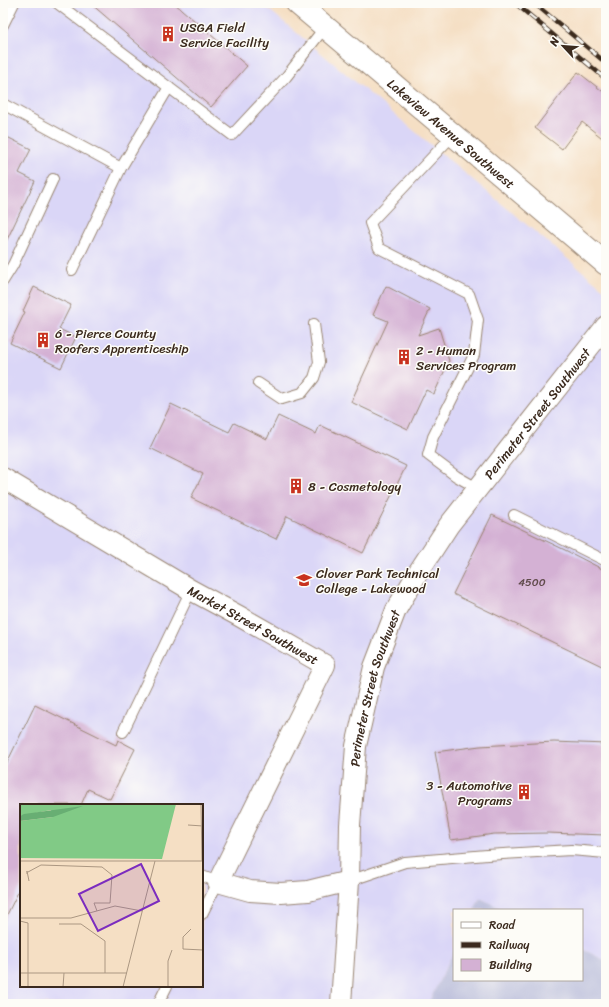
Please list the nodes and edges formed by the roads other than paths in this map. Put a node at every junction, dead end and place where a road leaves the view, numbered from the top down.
1 (14, 3) edge
2 (57, 3) edge
3 (296, 3) edge
4 (3, 25) edge
5 (326, 27) junction
6 (169, 88) junction
7 (3, 104) edge
8 (453, 135) junction
9 (122, 168) junction
10 (53, 178) dead end
11 (606, 264) edge
12 (72, 270) dead end
13 (3, 281) edge
14 (314, 324) dead end
15 (606, 326) edge
16 (258, 383) dead end
17 (3, 478) edge
18 (477, 488) junction
19 (514, 515) dead end
20 (606, 561) edge
21 (191, 590) junction
22 (123, 732) dead end
23 (606, 853) edge
24 (210, 879) edge
25 (349, 881) junction
26 (203, 910) edge
27 (166, 987) edge
28 (158, 1004) edge
29 (341, 1004) edge

1 - 4 lane
2 - 6 lane
3 - 5 street, Lakeview Avenue Southwest
5 - 6 lane
5 - 8 street, Lakeview Avenue Southwest
6 - 9 lane
7 - 9 lane
8 - 11 street, Lakeview Avenue Southwest
8 - 18 lane
9 - 12 lane
10 - 13 lane
14 - 16 lane
15 - 18 street, Perimeter Street Southwest
17 - 21 street, Market Street Southwest
18 - 25 street, Perimeter Street Southwest
19 - 20 lane
21 - 22 lane
21 - 24 street, Market Street Southwest
23 - 25 lane
24 - 25 street
24 - 26 lane
25 - 29 street, Perimeter Street Southwest
27 - 28 lane

